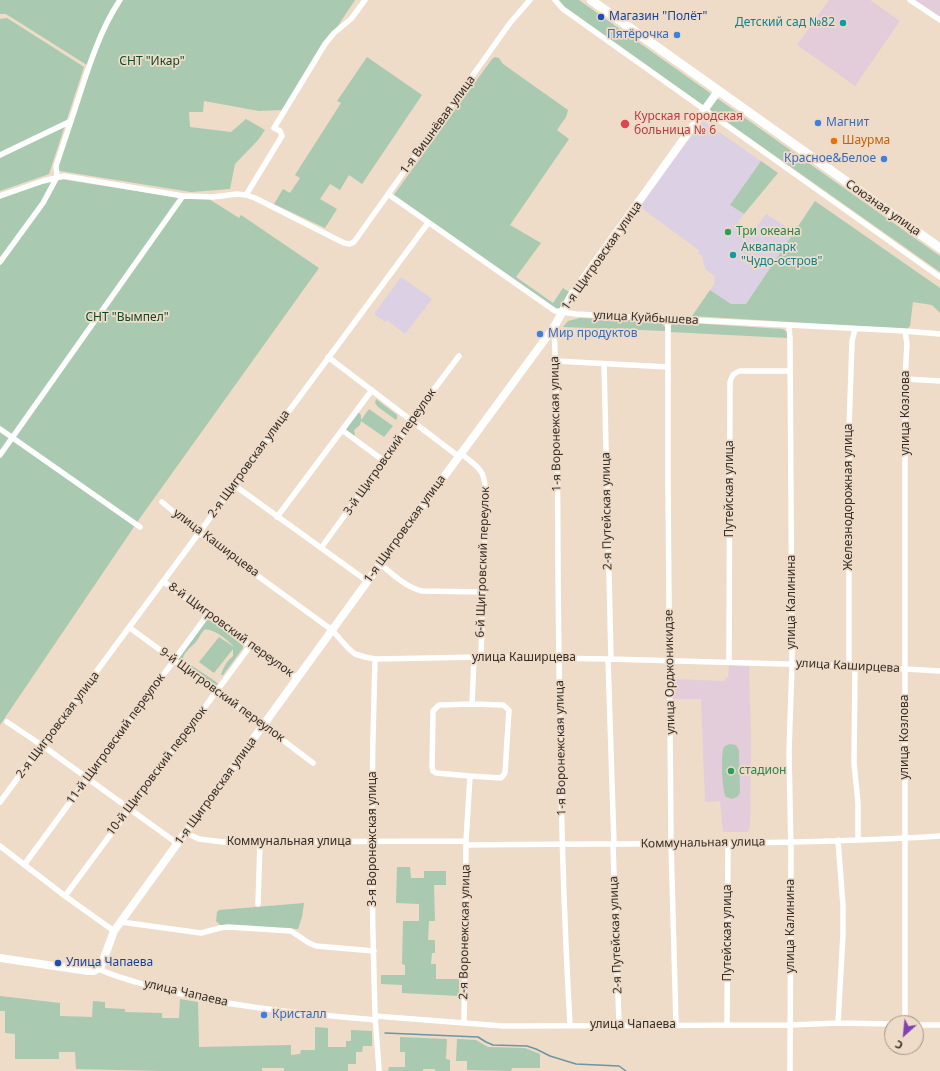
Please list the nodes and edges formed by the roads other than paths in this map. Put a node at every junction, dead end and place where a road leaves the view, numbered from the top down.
1 (120, 0) edge
2 (365, 0) edge
3 (530, 0) edge
4 (555, 0) edge
5 (590, 0) edge
6 (910, 0) edge
7 (940, 20) edge
8 (718, 91) junction
9 (705, 111) junction
10 (71, 121) junction
11 (0, 155) edge
12 (58, 177) junction
13 (388, 194) junction
14 (246, 195) junction
15 (0, 196) edge
16 (183, 196) junction
17 (428, 223) junction
18 (940, 248) edge
19 (0, 262) edge
20 (940, 277) edge
21 (563, 312) junction
22 (668, 319) junction
23 (789, 326) junction
24 (554, 327) junction
25 (855, 329) junction
26 (905, 331) junction
27 (940, 334) edge
28 (458, 356) dead end
29 (328, 357) junction
30 (556, 361) junction
31 (604, 364) junction
32 (668, 367) junction
33 (790, 371) junction
34 (905, 379) junction
35 (940, 381) edge
36 (372, 390) junction
37 (411, 421) junction
38 (0, 429) edge
39 (342, 430) junction
40 (12, 438) junction
41 (0, 455) edge
42 (459, 455) junction
43 (384, 461) junction
44 (234, 485) junction
45 (162, 502) dead end
46 (277, 517) junction
47 (140, 527) dead end
48 (199, 533) junction
49 (321, 548) junction
50 (380, 564) junction
51 (367, 581) junction
52 (164, 582) junction
53 (482, 592) junction
54 (208, 614) junction
55 (130, 628) junction
56 (332, 630) junction
57 (250, 646) junction
58 (480, 657) junction
59 (474, 658) junction
60 (559, 658) junction
61 (375, 659) junction
62 (609, 659) junction
63 (174, 660) junction
64 (670, 661) junction
65 (729, 662) junction
66 (792, 664) junction
67 (849, 665) junction
68 (855, 666) junction
69 (905, 669) junction
70 (940, 670) edge
71 (298, 678) junction
72 (216, 692) junction
73 (472, 704) junction
74 (7, 722) dead end
75 (264, 725) junction
76 (43, 746) junction
77 (313, 763) dead end
78 (470, 776) junction
79 (87, 778) junction
80 (0, 802) edge
81 (129, 809) junction
82 (186, 833) junction
83 (940, 836) edge
84 (906, 838) junction
85 (838, 840) junction
86 (858, 840) junction
87 (260, 842) junction
88 (373, 842) junction
89 (728, 842) junction
90 (790, 842) junction
91 (466, 843) junction
92 (178, 844) junction
93 (563, 844) junction
94 (671, 844) junction
95 (614, 845) junction
96 (0, 846) edge
97 (24, 865) junction
98 (65, 896) junction
99 (258, 904) dead end
100 (121, 922) junction
101 (114, 931) junction
102 (374, 951) junction
103 (0, 958) edge
104 (99, 969) junction
105 (906, 1015) edge
106 (375, 1018) junction
107 (464, 1023) junction
108 (838, 1023) junction
109 (618, 1024) junction
110 (676, 1024) junction
111 (727, 1024) junction
112 (884, 1024) edge
113 (924, 1024) edge
114 (570, 1025) junction
115 (790, 1025) junction
116 (940, 1025) edge
117 (379, 1071) edge
118 (790, 1071) edge

1 - 10 street
2 - 14 street
3 - 13 street, 1-я Вишнёвая улица
4 - 9 street
5 - 8 main road, Союзная улица
6 - 7 street
8 - 9 street, 1-я Щигровская улица
8 - 18 main road, Союзная улица
9 - 20 street
9 - 21 street, 1-я Щигровская улица
10 - 11 street
10 - 12 street
12 - 15 street
12 - 16 street
12 - 19 street
13 - 14 street, 1-я Вишнёвая улица
13 - 17 street, улица Куйбышева
14 - 16 street
16 - 40 street
17 - 21 street, улица Куйбышева
17 - 29 street, 2-я Щигровская улица
21 - 22 street, улица Куйбышева
21 - 24 street, 1-я Щигровская улица
22 - 23 street, улица Куйбышева
22 - 32 street, улица Орджоникидзе
23 - 25 street, улица Куйбышева
23 - 33 street, улица Калинина
24 - 30 street, 1-я Воронежская улица
24 - 42 street, 1-я Щигровская улица
25 - 26 street, улица Куйбышева
25 - 67 street, Железнодорожная улица
26 - 27 street, улица Куйбышева
26 - 34 street, улица Козлова
28 - 37 street, 3-й Щигровский переулок
29 - 36 street, 6-й Щигровский переулок
29 - 44 street, 2-я Щигровская улица
30 - 31 street
30 - 60 street, 1-я Воронежская улица
31 - 32 street
31 - 62 street, 2-я Путейская улица
32 - 64 street, улица Орджоникидзе
33 - 65 street, Путейская улица
33 - 66 street, улица Калинина
34 - 35 street
34 - 69 street, улица Козлова
36 - 37 street, 6-й Щигровский переулок
36 - 39 street
37 - 42 street, 6-й Щигровский переулок
37 - 43 street, 3-й Щигровский переулок
38 - 40 street
39 - 43 street
39 - 46 street
40 - 41 street
40 - 47 street
42 - 50 street, 1-я Щигровская улица
42 - 53 street, 6-й Щигровский переулок
43 - 49 street, 3-й Щигровский переулок
44 - 46 street
44 - 48 street, 2-я Щигровская улица
45 - 48 street, улица Каширцева
46 - 49 street
48 - 52 street, 2-я Щигровская улица
48 - 56 street, улица Каширцева
49 - 51 street
50 - 51 street, 1-я Щигровская улица
50 - 53 street
51 - 56 street, 1-я Щигровская улица
52 - 54 street, 8-й Щигровский переулок
52 - 55 street, 2-я Щигровская улица
53 - 58 street, 6-й Щигровский переулок
54 - 57 street, 8-й Щигровский переулок
54 - 63 street, 11-й Щигровский переулок
55 - 63 street, 9-й Щигровский переулок
55 - 76 street, 2-я Щигровская улица
56 - 61 street, улица Каширцева
56 - 71 street, 1-я Щигровская улица
57 - 71 street, 8-й Щигровский переулок
57 - 72 street, 10-й Щигровский переулок
58 - 59 street, улица Каширцева
58 - 60 street, улица Каширцева
59 - 61 street, улица Каширцева
59 - 73 street
60 - 62 street, улица Каширцева
60 - 93 street, 1-я Воронежская улица
61 - 88 street, 3-я Воронежская улица
62 - 64 street, улица Каширцева
62 - 95 street, 2-я Путейская улица
63 - 72 street, 9-й Щигровский переулок
63 - 79 street, 11-й Щигровский переулок
64 - 65 street, улица Каширцева
64 - 94 street, улица Орджоникидзе
65 - 66 street, улица Каширцева
66 - 67 street, улица Каширцева
66 - 90 street, улица Калинина
67 - 68 street, улица Каширцева
68 - 69 street, улица Каширцева
68 - 86 street
69 - 70 street, улица Каширцева
69 - 84 street, улица Козлова
71 - 75 street, 1-я Щигровская улица
72 - 75 street, 9-й Щигровский переулок
72 - 81 street, 10-й Щигровский переулок
73 - 78 street
73 - 78 street
74 - 76 street
75 - 77 street, 9-й Щигровский переулок
75 - 82 street, 1-я Щигровская улица
76 - 79 street
76 - 80 street, 2-я Щигровская улица
78 - 91 street, 2-я Воронежская улица
79 - 81 street
79 - 97 street, 11-й Щигровский переулок
81 - 92 street
81 - 98 street, 10-й Щигровский переулок
82 - 87 street, Коммунальная улица
82 - 92 street, 1-я Щигровская улица
83 - 84 street, Коммунальная улица
84 - 86 street, Коммунальная улица
84 - 105 street, улица Козлова
85 - 86 street, Коммунальная улица
85 - 90 street, Коммунальная улица
85 - 108 street
87 - 88 street, Коммунальная улица
87 - 99 street
88 - 91 street, Коммунальная улица
88 - 102 street, 3-я Воронежская улица
89 - 90 street, Коммунальная улица
89 - 94 street, Коммунальная улица
89 - 111 street, Путейская улица
90 - 115 street, улица Калинина
91 - 93 street, Коммунальная улица
91 - 107 street, 2-я Воронежская улица
92 - 100 street, 1-я Щигровская улица
93 - 95 street, Коммунальная улица
93 - 114 street, 1-я Воронежская улица
94 - 95 street, Коммунальная улица
94 - 110 street, улица Орджоникидзе
95 - 109 street, 2-я Путейская улица
96 - 97 street
97 - 98 street
98 - 101 street
100 - 101 street, 1-я Щигровская улица
100 - 102 street
101 - 104 street, 1-я Щигровская улица
102 - 106 street, 3-я Воронежская улица
103 - 104 street, улица Чапаева
104 - 106 street, улица Чапаева
106 - 107 street, улица Чапаева
106 - 117 street, 3-я Воронежская улица
107 - 114 street, улица Чапаева
108 - 112 street, улица Чапаева
108 - 115 street, улица Чапаева
109 - 110 street, улица Чапаева
109 - 114 street, улица Чапаева
110 - 111 street, улица Чапаева
111 - 115 street, улица Чапаева
113 - 116 street
115 - 118 street, улица Калинина

